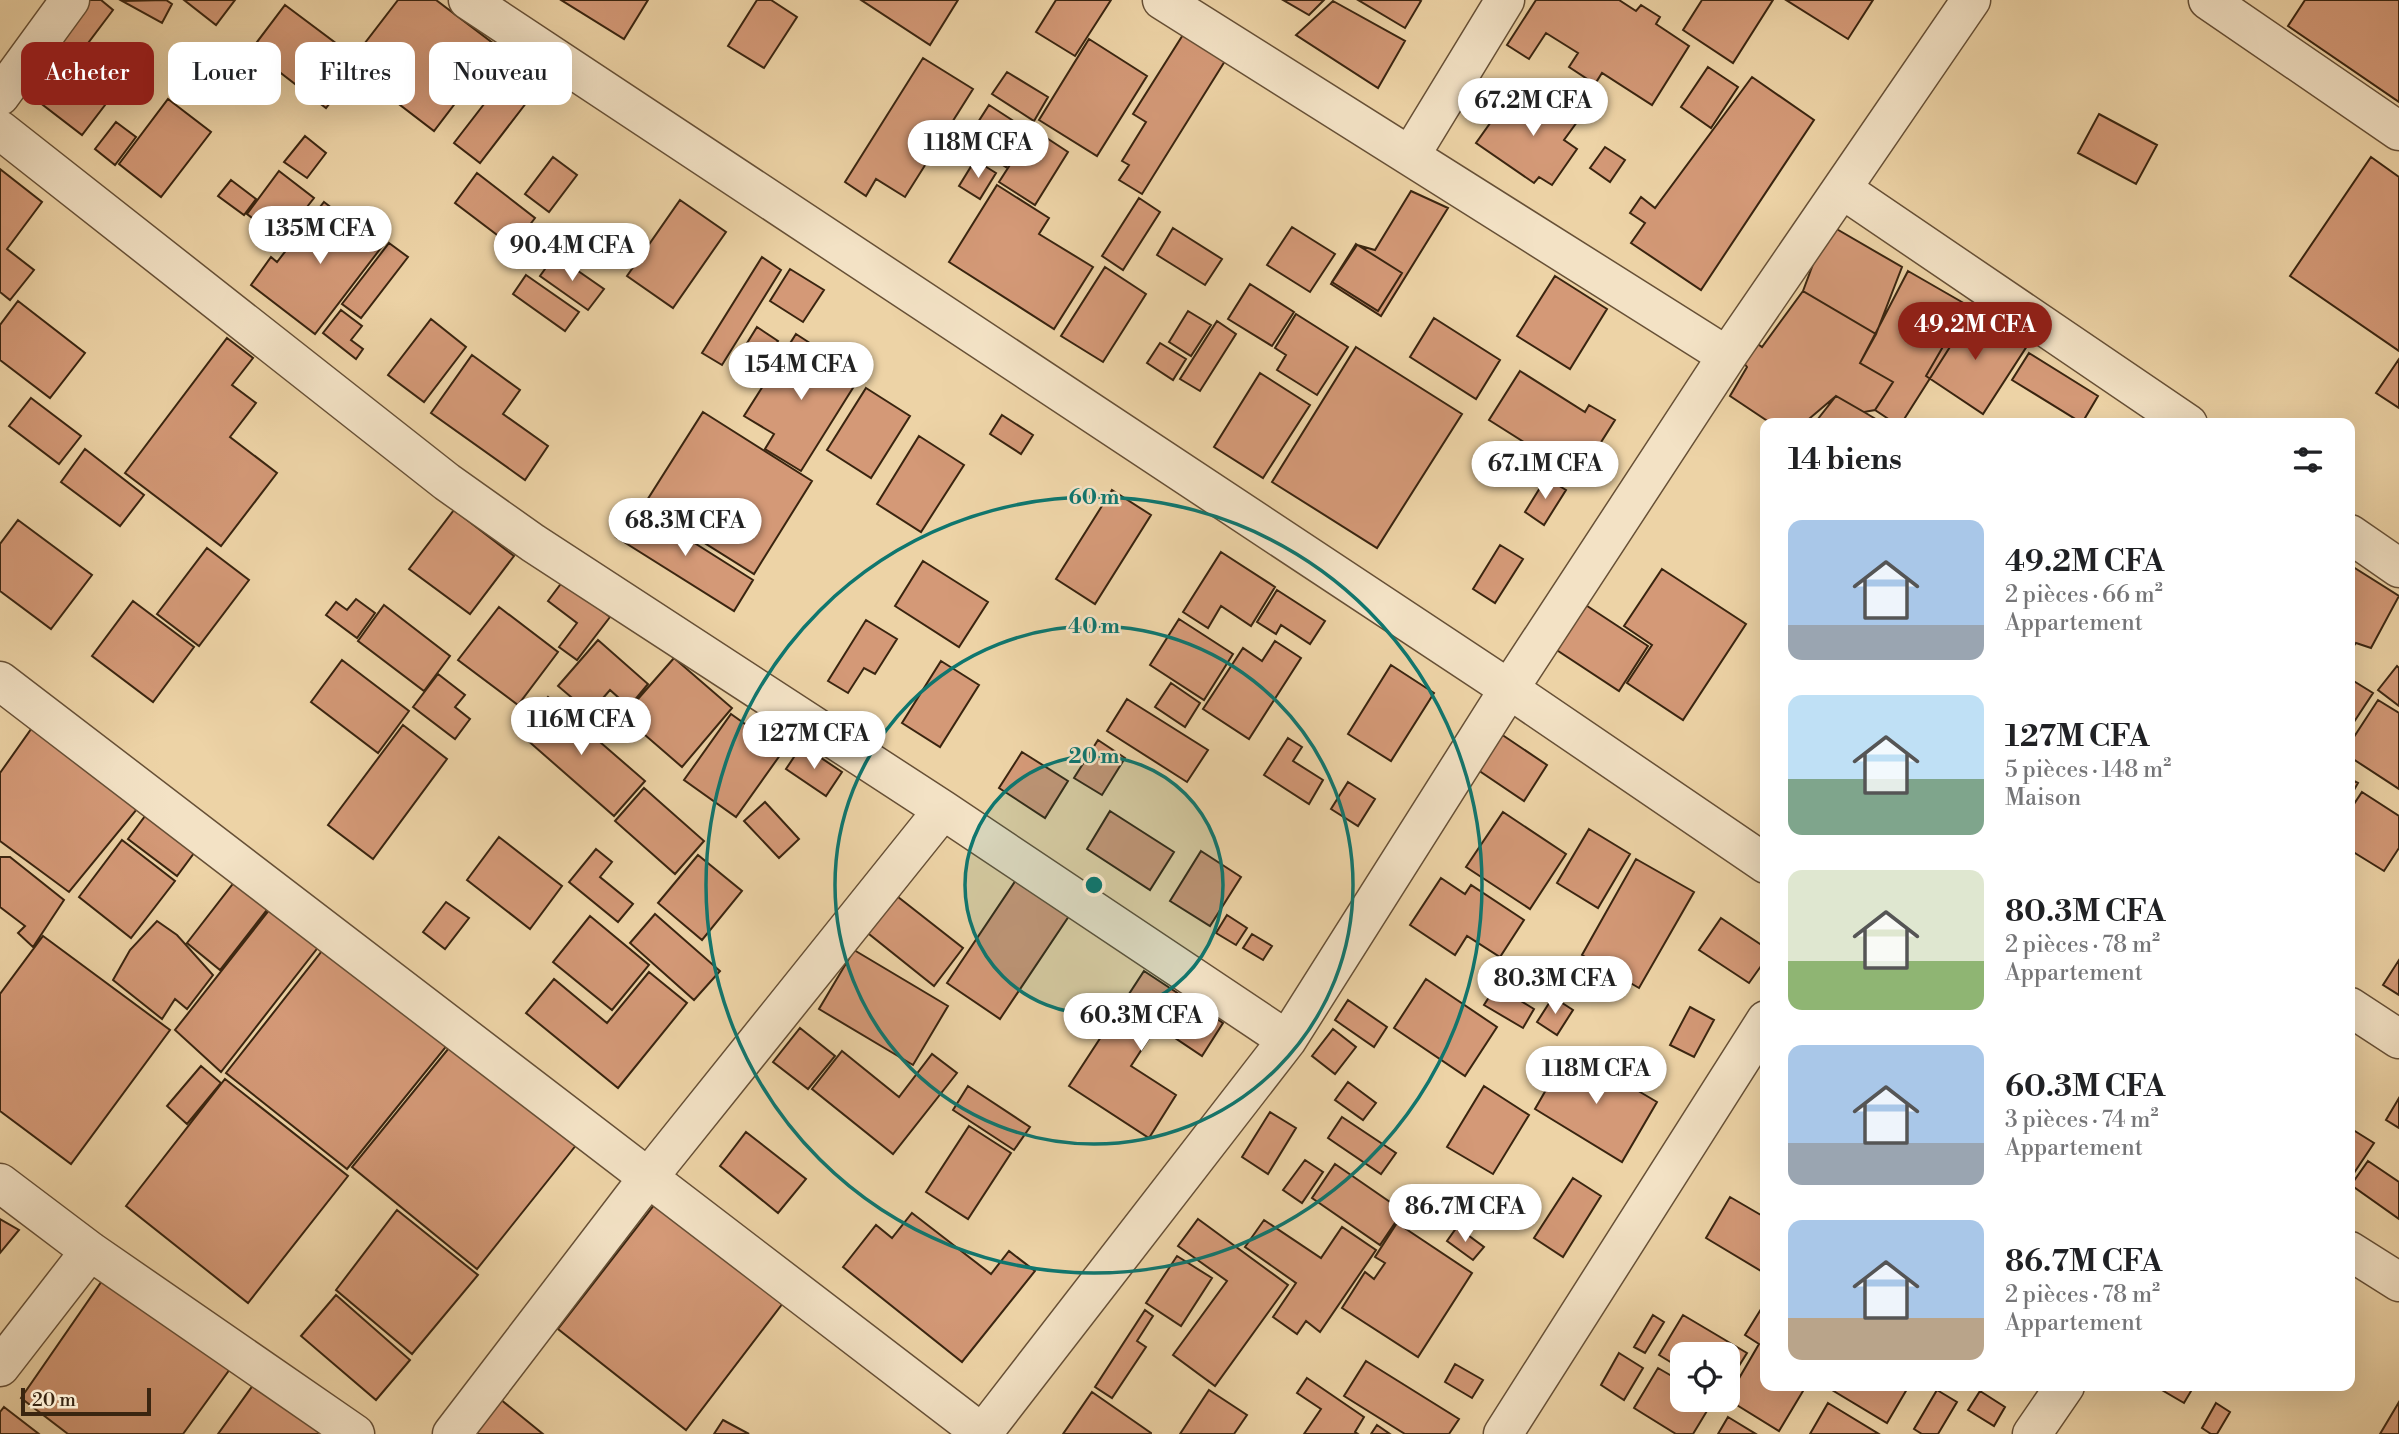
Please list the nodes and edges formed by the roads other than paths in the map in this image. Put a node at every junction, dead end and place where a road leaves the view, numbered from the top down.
1 (71, 0) edge
2 (468, 0) edge
3 (1162, 0) edge
4 (1505, 0) edge
5 (1970, 0) edge
6 (2208, 0) edge
7 (0, 96) edge
8 (0, 130) edge
9 (2399, 131) edge
10 (1410, 156) junction
11 (1842, 189) junction
12 (1727, 356) junction
13 (2168, 418) edge
14 (2355, 537) edge
15 (2399, 568) edge
16 (0, 681) edge
17 (1509, 689) junction
18 (943, 810) junction
19 (1760, 860) edge
20 (2355, 1010) edge
21 (1760, 1029) edge
22 (2399, 1039) edge
23 (1287, 1040) junction
24 (648, 1179) junction
25 (0, 1183) edge
26 (90, 1251) junction
27 (2355, 1254) edge
28 (2399, 1282) edge
29 (0, 1367) edge
30 (2062, 1391) edge
31 (355, 1434) edge
32 (452, 1434) edge
33 (983, 1434) edge
34 (1503, 1434) edge
35 (2032, 1434) edge

1 - 7 street
2 - 17 street
3 - 10 street
4 - 10 street
5 - 11 street
6 - 9 street
8 - 18 street
10 - 12 street
11 - 12 street
11 - 13 street
12 - 17 street
14 - 15 street
16 - 24 street
17 - 19 street
17 - 23 street
18 - 23 street
18 - 24 street
20 - 22 street
21 - 34 street
23 - 33 street
24 - 32 street
24 - 33 street
25 - 26 street
26 - 29 street
26 - 31 street
27 - 28 street
30 - 35 street

